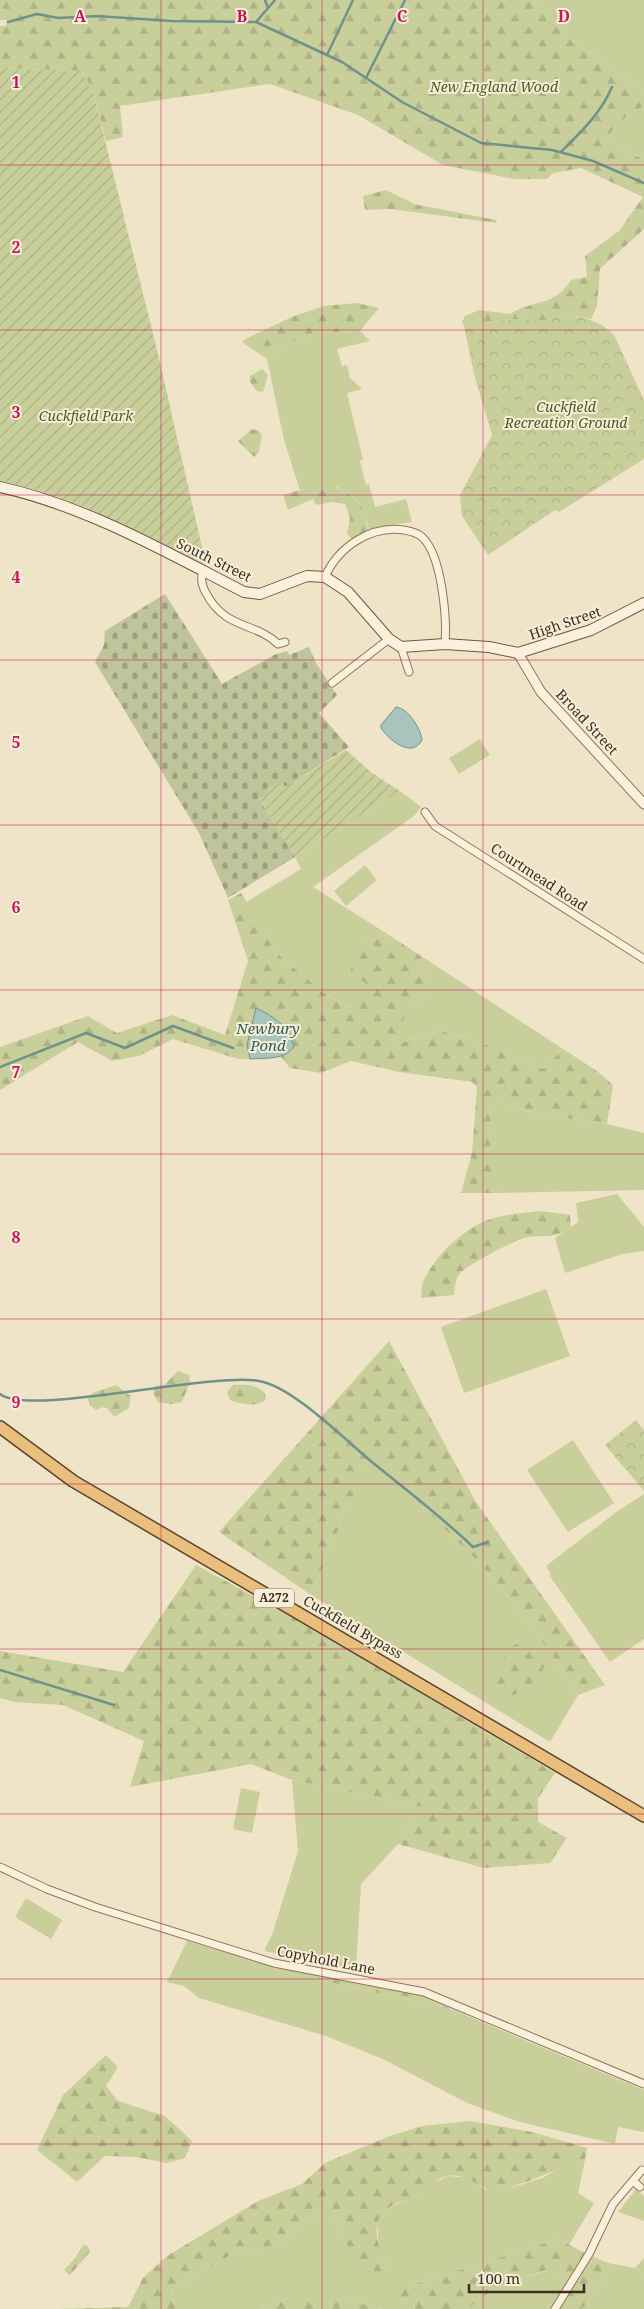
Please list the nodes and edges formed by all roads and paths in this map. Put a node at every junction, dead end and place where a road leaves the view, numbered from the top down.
1 (0, 487) edge
2 (203, 571) junction
3 (325, 577) junction
4 (644, 603) edge
5 (389, 639) junction
6 (285, 642) dead end
7 (444, 644) junction
8 (401, 647) junction
9 (518, 653) junction
10 (409, 672) dead end
11 (332, 683) dead end
12 (644, 804) edge
13 (425, 812) dead end
14 (644, 960) edge
15 (0, 1427) edge
16 (644, 1816) edge
17 (0, 1867) edge
18 (644, 2084) edge
19 (642, 2170) dead end
20 (633, 2181) junction
21 (640, 2187) dead end
22 (555, 2309) edge

1 - 2 main road, South Street
2 - 3 main road, South Street
2 - 6 street
3 - 5 main road
3 - 7 street
4 - 9 main road, High Street
5 - 8 main road
5 - 11 street
7 - 8 main road, High Street
7 - 9 main road, High Street
8 - 10 street
9 - 12 street, Broad Street
13 - 14 street, Courtmead Road
15 - 16 highway, Cuckfield Bypass / A272
17 - 18 street, Copyhold Lane
19 - 20 street
20 - 21 street
20 - 22 street

